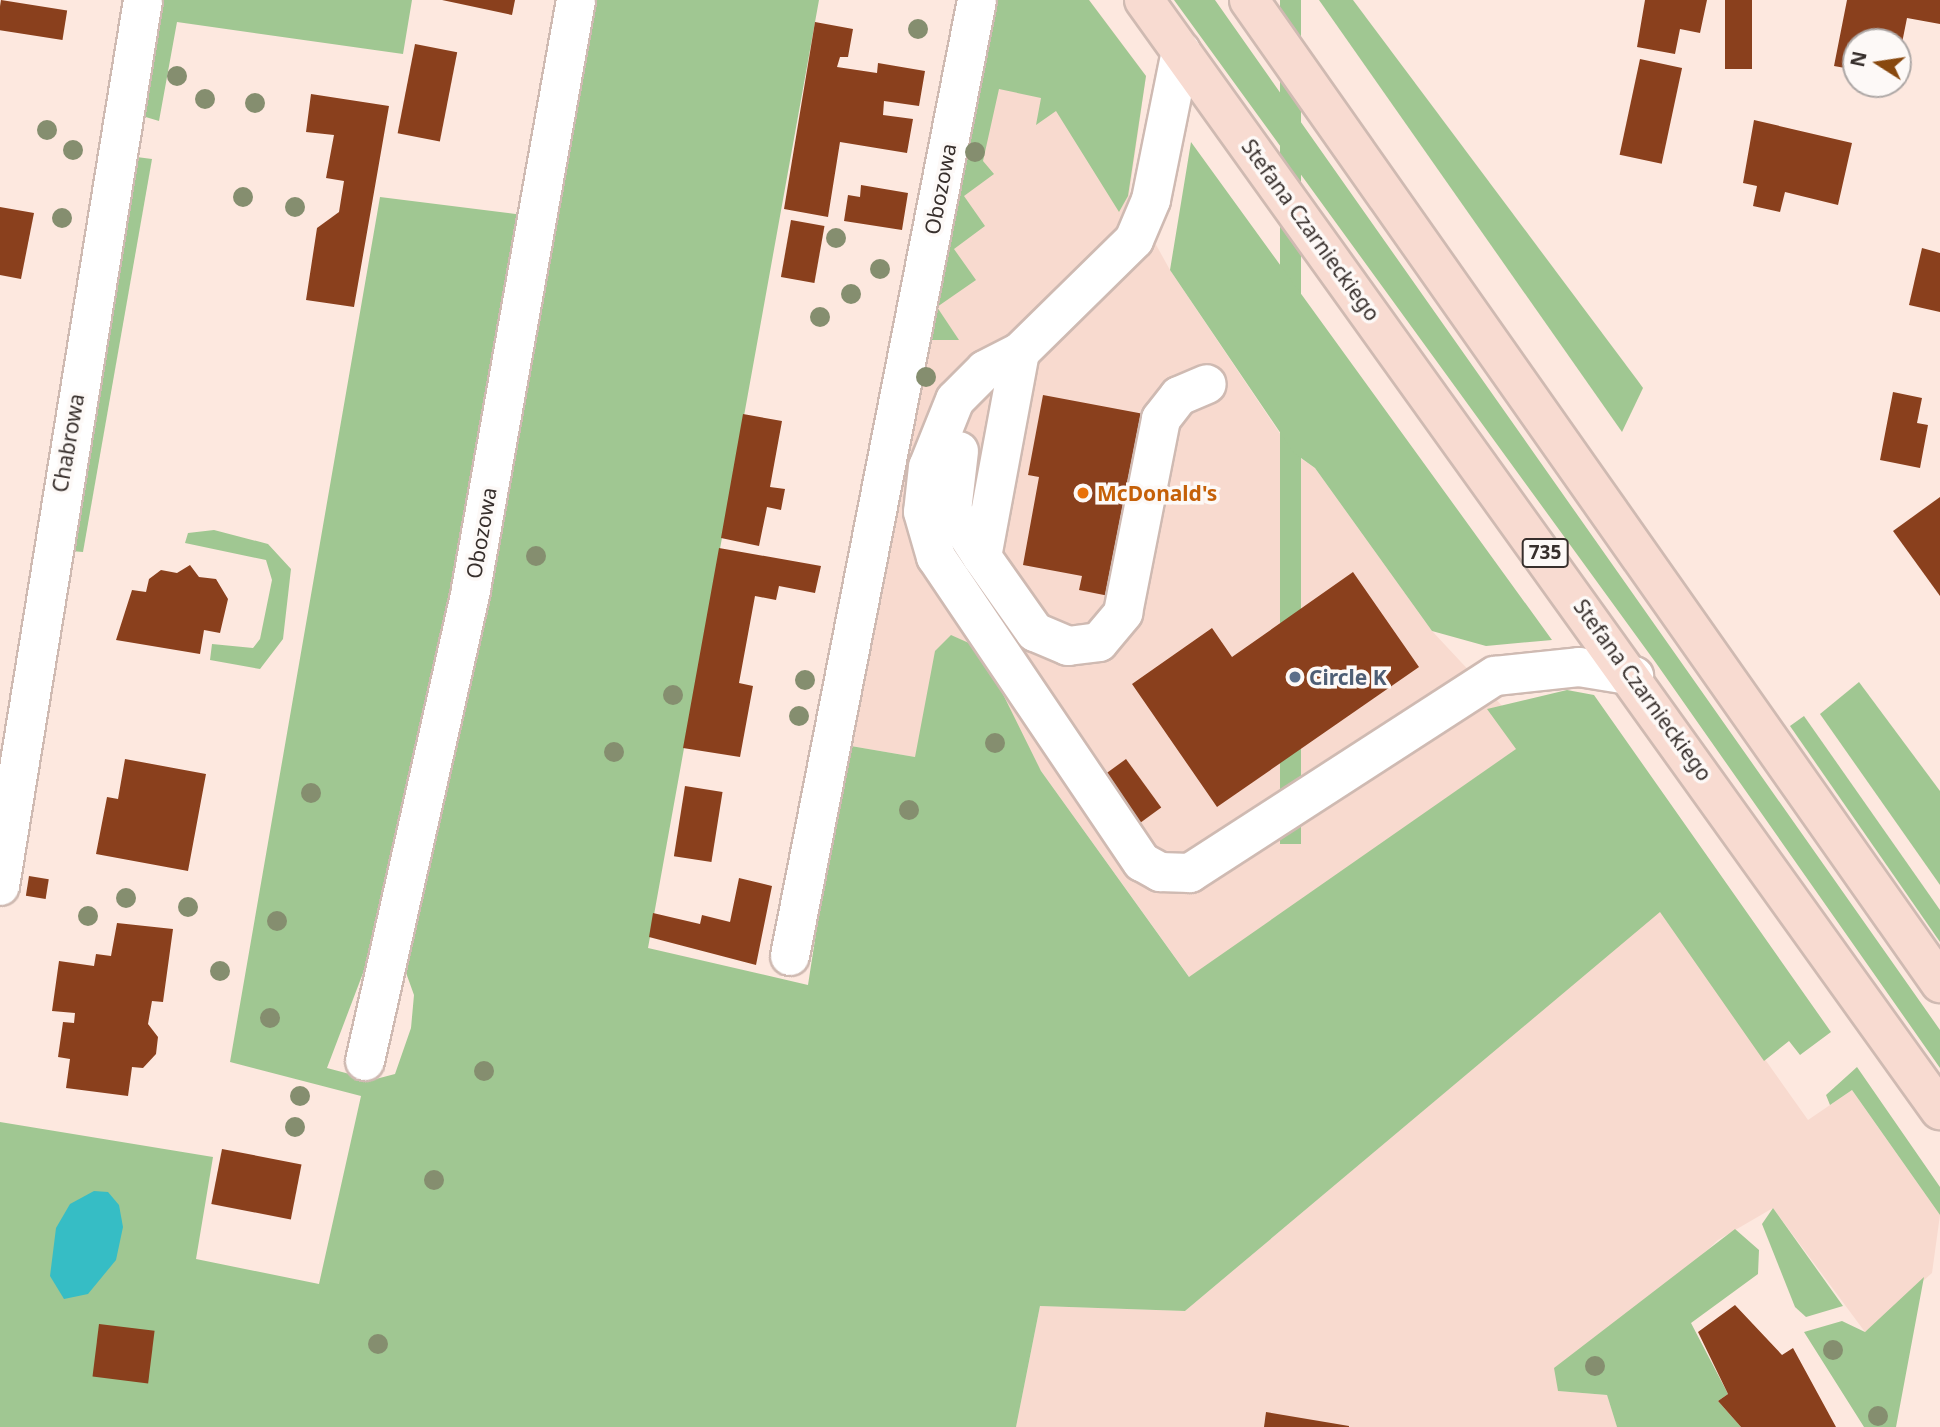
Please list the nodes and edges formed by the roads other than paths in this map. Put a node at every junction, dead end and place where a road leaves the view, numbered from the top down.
1 (143, 0) edge
2 (576, 0) edge
3 (976, 0) edge
4 (1144, 0) edge
5 (1249, 0) edge
6 (1181, 51) junction
7 (1020, 352) junction
8 (1207, 384) dead end
9 (1634, 676) junction
10 (0, 886) edge
11 (790, 956) dead end
12 (1940, 983) edge
13 (365, 1061) dead end
14 (1940, 1111) edge

1 - 10 street, Chabrowa
2 - 13 street, Obozowa
3 - 11 street, Obozowa
4 - 6 main road, Stefana Czarnieckiego / 735
5 - 12 main road
6 - 7 street
6 - 9 main road, Stefana Czarnieckiego / 735
7 - 8 street
7 - 9 street
9 - 14 main road, Stefana Czarnieckiego / 735

